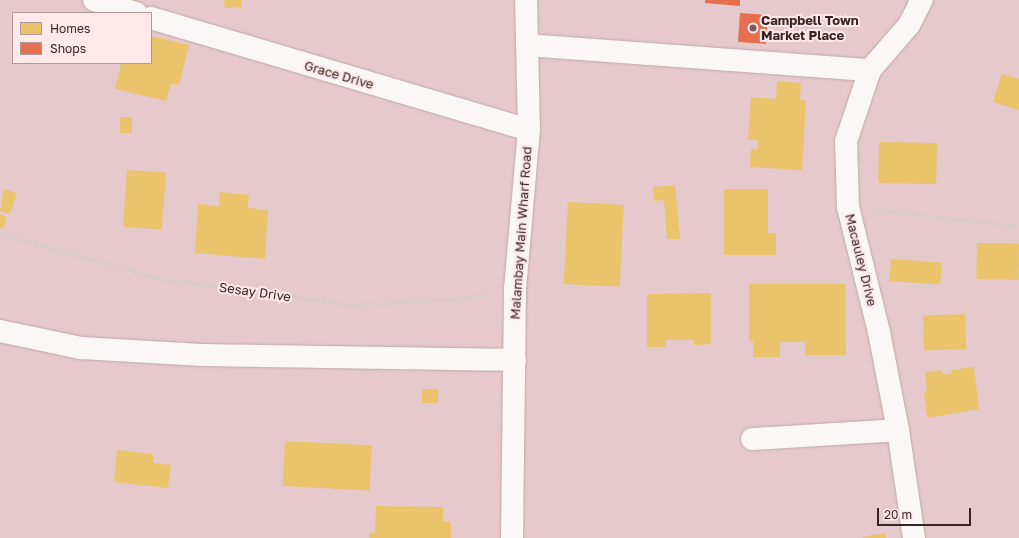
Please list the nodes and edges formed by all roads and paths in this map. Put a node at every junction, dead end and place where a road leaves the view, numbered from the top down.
1 (94, 0) edge
2 (526, 0) edge
3 (922, 0) edge
4 (133, 12) edge
5 (152, 18) edge
6 (527, 45) junction
7 (870, 70) junction
8 (529, 130) junction
9 (848, 207) junction
10 (1019, 226) edge
11 (0, 233) edge
12 (515, 289) junction
13 (0, 331) edge
14 (515, 360) junction
15 (898, 430) junction
16 (752, 439) dead end
17 (512, 538) edge
18 (914, 538) edge

1 - 4 street
2 - 6 street, Malambay Main Wharf Road
3 - 7 street, Macauley Drive
5 - 8 street, Grace Drive
6 - 7 street
6 - 8 street, Malambay Main Wharf Road
7 - 9 street, Macauley Drive
8 - 12 street, Malambay Main Wharf Road
9 - 10 path
9 - 15 street, Macauley Drive
11 - 12 path, Sesay Drive
12 - 14 street, Malambay Main Wharf Road
13 - 14 street
14 - 17 street, Malambay Main Wharf Road
15 - 16 street
15 - 18 street, Macauley Drive

